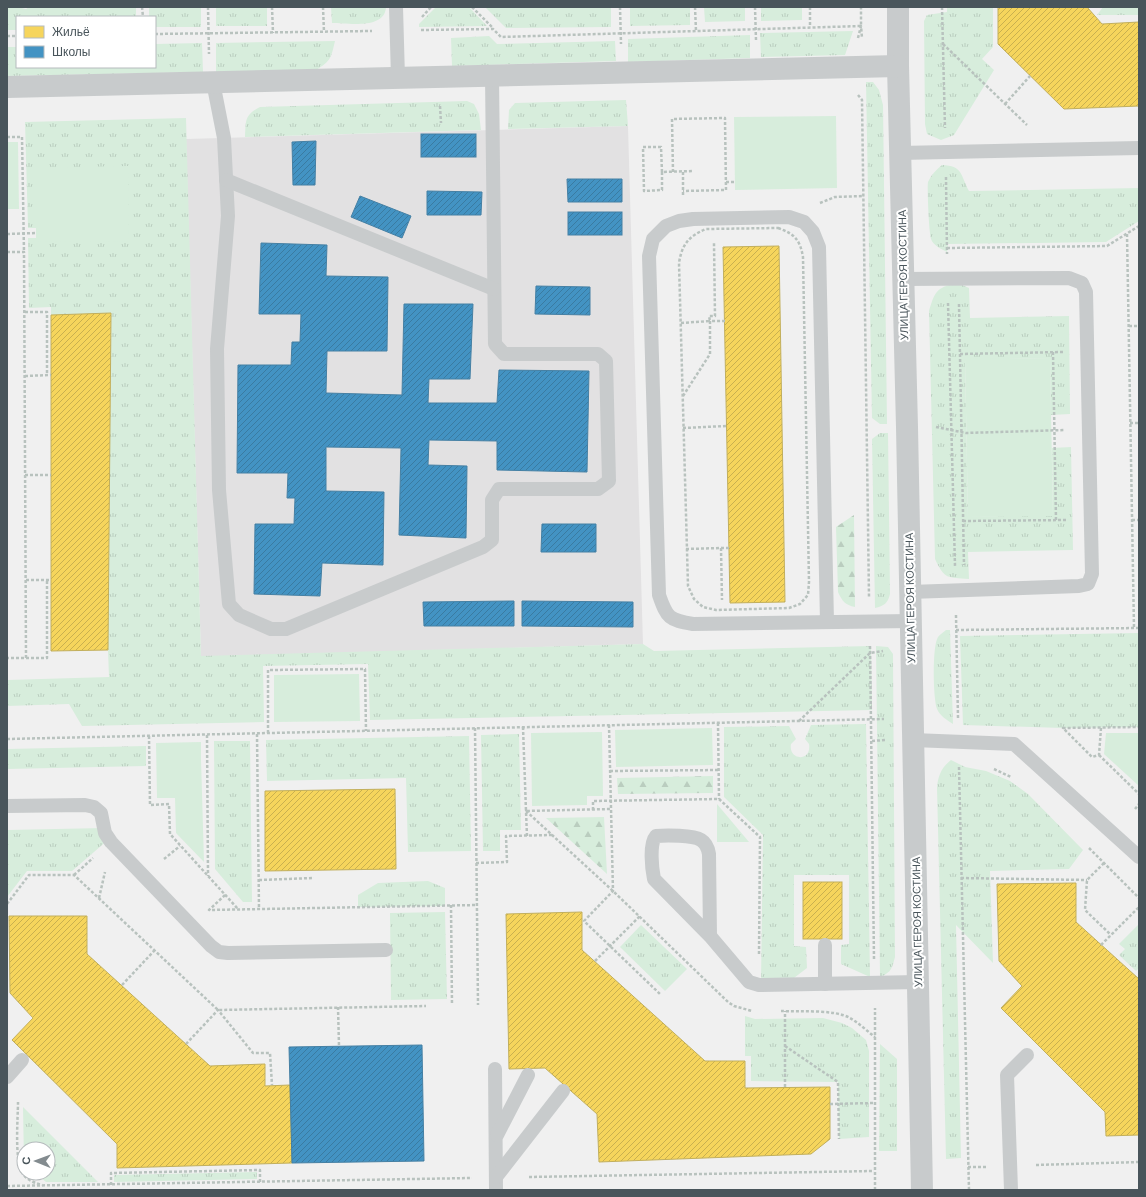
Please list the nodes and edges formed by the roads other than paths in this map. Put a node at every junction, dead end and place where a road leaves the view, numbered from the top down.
1 (396, 7) edge
2 (898, 7) edge
3 (898, 66) junction
4 (492, 76) junction
5 (398, 78) junction
6 (211, 82) junction
7 (7, 87) edge
8 (1139, 148) edge
9 (900, 153) junction
10 (226, 180) junction
11 (903, 279) junction
12 (494, 290) junction
13 (910, 592) junction
14 (911, 621) junction
15 (826, 622) junction
16 (913, 740) junction
17 (7, 806) edge
18 (1139, 857) edge
19 (710, 936) junction
20 (825, 945) dead end
21 (386, 950) dead end
22 (918, 982) junction
23 (825, 984) junction
24 (1026, 1054) dead end
25 (22, 1060) dead end
26 (495, 1069) dead end
27 (528, 1075) dead end
28 (7, 1077) edge
29 (563, 1091) dead end
30 (496, 1137) junction
31 (496, 1184) edge
32 (922, 1190) edge
33 (1011, 1190) edge

1 - 5 lane
2 - 3 street, УЛИЦА ГЕРОЯ КОСТИНА
3 - 4 street
3 - 9 street, УЛИЦА ГЕРОЯ КОСТИНА
4 - 5 street
4 - 12 lane
5 - 6 street
6 - 7 street
6 - 10 lane
8 - 9 lane
9 - 11 street, УЛИЦА ГЕРОЯ КОСТИНА
10 - 12 lane
10 - 12 lane
11 - 13 street, УЛИЦА ГЕРОЯ КОСТИНА
11 - 13 lane
13 - 14 street, УЛИЦА ГЕРОЯ КОСТИНА
14 - 15 lane
14 - 16 street, УЛИЦА ГЕРОЯ КОСТИНА
15 - 15 lane
16 - 18 lane
16 - 22 street, УЛИЦА ГЕРОЯ КОСТИНА
17 - 21 lane
19 - 19 lane
19 - 23 lane
20 - 23 lane
22 - 23 lane
22 - 32 street, УЛИЦА ГЕРОЯ КОСТИНА
24 - 33 lane
25 - 28 lane
26 - 30 lane
27 - 30 lane
29 - 31 lane
30 - 31 lane

